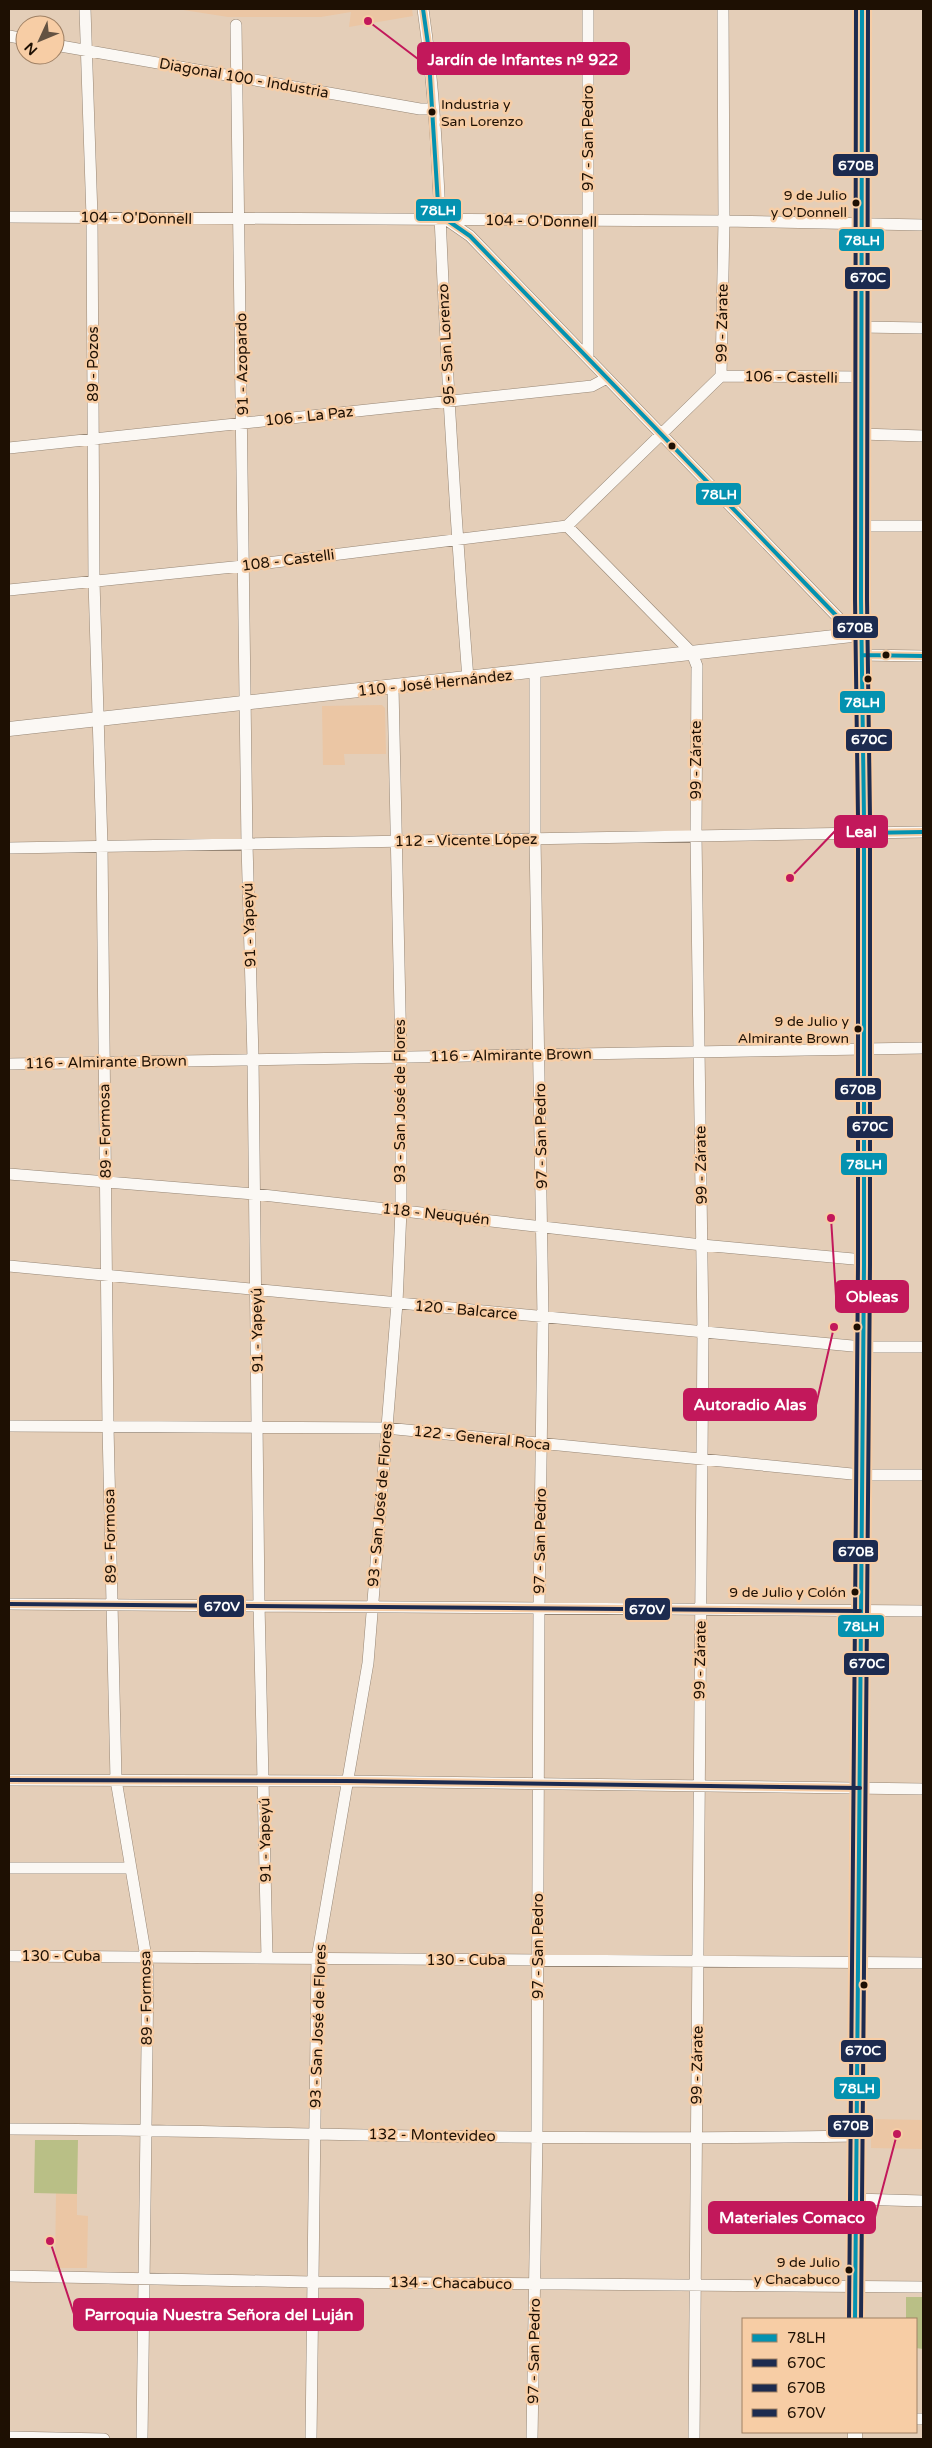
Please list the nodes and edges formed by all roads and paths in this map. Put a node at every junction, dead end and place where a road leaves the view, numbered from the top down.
1 (84, 9) edge
2 (423, 9) edge
3 (588, 9) edge
4 (723, 9) edge
5 (862, 9) edge
6 (236, 25) dead end
7 (65, 46) edge
8 (87, 50) junction
9 (238, 76) junction
10 (433, 109) junction
11 (9, 217) edge
12 (92, 218) junction
13 (239, 219) junction
14 (443, 220) junction
15 (724, 221) junction
16 (588, 222) junction
17 (861, 224) junction
18 (923, 225) edge
19 (861, 327) junction
20 (923, 328) edge
21 (588, 357) junction
22 (721, 376) junction
23 (861, 377) junction
24 (607, 378) junction
25 (449, 402) junction
26 (243, 422) junction
27 (861, 434) junction
28 (662, 435) junction
29 (923, 436) edge
30 (94, 439) junction
31 (9, 448) edge
32 (567, 526) junction
33 (861, 526) junction
34 (923, 526) edge
35 (457, 541) junction
36 (243, 566) junction
37 (94, 581) junction
38 (9, 590) edge
39 (857, 634) junction
40 (692, 653) junction
41 (862, 655) junction
42 (923, 656) edge
43 (535, 672) junction
44 (468, 678) junction
45 (394, 687) junction
46 (246, 703) junction
47 (97, 720) junction
48 (9, 729) edge
49 (923, 832) edge
50 (864, 834) junction
51 (696, 835) junction
52 (535, 838) junction
53 (396, 842) junction
54 (247, 844) junction
55 (102, 846) junction
56 (9, 848) edge
57 (923, 1048) edge
58 (864, 1049) junction
59 (699, 1053) junction
60 (540, 1055) junction
61 (401, 1057) junction
62 (253, 1058) junction
63 (104, 1062) junction
64 (9, 1064) edge
65 (9, 1174) edge
66 (106, 1182) junction
67 (254, 1194) junction
68 (401, 1210) junction
69 (542, 1225) junction
70 (702, 1245) junction
71 (864, 1260) junction
72 (9, 1266) edge
73 (107, 1274) junction
74 (256, 1289) junction
75 (397, 1303) junction
76 (543, 1316) junction
77 (703, 1332) junction
78 (862, 1347) junction
79 (923, 1347) edge
80 (9, 1426) edge
81 (108, 1426) junction
82 (258, 1427) junction
83 (386, 1428) junction
84 (542, 1444) junction
85 (702, 1459) junction
86 (862, 1475) junction
87 (923, 1475) edge
88 (9, 1604) edge
89 (259, 1604) junction
90 (112, 1605) junction
91 (372, 1606) junction
92 (539, 1608) junction
93 (700, 1609) junction
94 (860, 1611) junction
95 (923, 1611) edge
96 (9, 1780) edge
97 (116, 1780) junction
98 (347, 1781) junction
99 (264, 1782) junction
100 (539, 1784) junction
101 (698, 1786) junction
102 (860, 1788) junction
103 (923, 1789) edge
104 (9, 1868) edge
105 (131, 1868) junction
106 (9, 1956) edge
107 (147, 1957) junction
108 (267, 1957) junction
109 (316, 1958) junction
110 (538, 1960) junction
111 (700, 1961) junction
112 (858, 1962) junction
113 (923, 1963) edge
114 (9, 2129) edge
115 (145, 2129) junction
116 (314, 2134) junction
117 (537, 2136) junction
118 (856, 2136) junction
119 (696, 2138) junction
120 (855, 2199) junction
121 (923, 2201) edge
122 (9, 2276) edge
123 (144, 2278) junction
124 (312, 2282) junction
125 (535, 2284) junction
126 (694, 2284) junction
127 (856, 2287) junction
128 (923, 2287) edge
129 (855, 2318) edge
130 (9, 2438) edge
131 (104, 2439) edge
132 (142, 2439) edge
133 (311, 2439) edge
134 (532, 2439) edge
135 (694, 2439) edge

1 - 8 street, 89 - Pozos
2 - 10 street, 95 - San Lorenzo
3 - 16 street, 97 - San Pedro
4 - 15 street, 99 - Zárate
5 - 17 street
6 - 9 street, 91 - Azopardo
7 - 8 street, Diagonal 100 - Industria
8 - 9 street, Diagonal 100 - Industria
8 - 12 street, 89 - Pozos
9 - 10 street, Diagonal 100 - Industria
9 - 13 street, 91 - Azopardo
10 - 14 street, 95 - San Lorenzo
11 - 12 street, 104 - O'Donnell
12 - 13 street, 104 - O'Donnell
12 - 30 street, 89 - Pozos
13 - 14 street, 104 - O'Donnell
13 - 26 street, 91 - Azopardo
14 - 16 street, 104 - O'Donnell
14 - 21 street
14 - 25 street, 95 - San Lorenzo
15 - 16 street, 104 - O'Donnell
15 - 17 street, 104 - O'Donnell
15 - 22 street, 99 - Zárate
16 - 21 street, 97 - San Pedro
17 - 18 street, 104 - O'Donnell
17 - 19 street
19 - 20 street
19 - 23 street
21 - 24 street
22 - 23 street, 106 - Castelli
22 - 28 street, 99 - Zárate
23 - 27 street
24 - 25 street, 106 - La Paz
24 - 28 street
25 - 26 street, 106 - La Paz
25 - 35 street, 95 - San Lorenzo
26 - 30 street, 106 - La Paz
26 - 36 street, 91 - Azopardo
27 - 29 street
27 - 33 street
28 - 32 street, 99 - Zárate
28 - 39 street
30 - 31 street, 106 - La Paz
30 - 37 street, 89 - Pozos
32 - 35 street, 108 - Castelli
32 - 40 street
33 - 34 street
33 - 39 street
35 - 36 street, 108 - Castelli
35 - 44 street, 95 - San Lorenzo
36 - 37 street, 108 - Castelli
36 - 46 street, 91 - Azopardo
37 - 38 street, 108 - Castelli
37 - 47 street, 89 - Pozos
39 - 40 street, 110 - José Hernández
39 - 41 street
40 - 43 street, 110 - José Hernández
40 - 51 street, 99 - Zárate
41 - 42 street
41 - 50 street
43 - 44 street, 110 - José Hernández
43 - 52 street, 97 - San Pedro
44 - 45 street, 110 - José Hernández
45 - 46 street, 110 - José Hernández
45 - 53 street, 93 - San José de Flores
46 - 47 street, 110 - José Hernández
46 - 54 street, 91 - Yapeyú
47 - 48 street, 110 - José Hernández
47 - 55 street, 89 - Formosa
49 - 50 street, 112 - Vicente López
50 - 51 street, 112 - Vicente López
50 - 58 street
51 - 52 street, 112 - Vicente López
51 - 59 street, 99 - Zárate
52 - 53 street, 112 - Vicente López
52 - 60 street, 97 - San Pedro
53 - 54 street, 112 - Vicente López
53 - 61 street, 93 - San José de Flores
54 - 55 street, 112 - Vicente López
54 - 62 street, 91 - Yapeyú
55 - 56 street, 112 - Vicente López
55 - 63 street, 89 - Formosa
57 - 58 street, 116 - Almirante Brown
58 - 59 street, 116 - Almirante Brown
58 - 71 street
59 - 60 street, 116 - Almirante Brown
59 - 70 street, 99 - Zárate
60 - 61 street, 116 - Almirante Brown
60 - 69 street, 97 - San Pedro
61 - 62 street, 116 - Almirante Brown
61 - 68 street, 93 - San José de Flores
62 - 63 street, 116 - Almirante Brown
62 - 67 street, 91 - Yapeyú
63 - 64 street, 116 - Almirante Brown
63 - 66 street, 89 - Formosa
65 - 66 street, 118 - Neuquén
66 - 67 street, 118 - Neuquén
66 - 73 street, 89 - Formosa
67 - 68 street, 118 - Neuquén
67 - 74 street, 91 - Yapeyú
68 - 69 street, 118 - Neuquén
68 - 75 street, 93 - San José de Flores
69 - 70 street, 118 - Neuquén
69 - 76 street, 97 - San Pedro
70 - 71 street, 118 - Neuquén
70 - 77 street, 99 - Zárate
71 - 78 street
72 - 73 street, 120 - Balcarce
73 - 74 street, 120 - Balcarce
73 - 81 street, 89 - Formosa
74 - 75 street, 120 - Balcarce
74 - 82 street, 91 - Yapeyú
75 - 76 street, 120 - Balcarce
75 - 83 street, 93 - San José de Flores
76 - 77 street, 120 - Balcarce
76 - 84 street, 97 - San Pedro
77 - 78 street, 120 - Balcarce
77 - 85 street, 99 - Zárate
78 - 79 street, 120 - Balcarce
78 - 86 street
80 - 81 street, 122 - General Roca
81 - 82 street, 122 - General Roca
81 - 90 street, 89 - Formosa
82 - 83 street, 122 - General Roca
82 - 89 street, 91 - Yapeyú
83 - 84 street, 122 - General Roca
83 - 91 street, 93 - San José de Flores
84 - 85 street, 122 - General Roca
84 - 92 street, 97 - San Pedro
85 - 86 street, 122 - General Roca
85 - 93 street, 99 - Zárate
86 - 87 street, 122 - General Roca
86 - 94 street
88 - 90 street
89 - 90 street
89 - 91 street
89 - 99 street, 91 - Yapeyú
90 - 97 street, 89 - Formosa
91 - 92 street
91 - 98 street, 93 - San José de Flores
92 - 93 street
92 - 100 street, 97 - San Pedro
93 - 94 street
93 - 101 street, 99 - Zárate
94 - 95 street
94 - 102 street
96 - 97 street
97 - 99 street
97 - 105 street, 89 - Formosa
98 - 99 street
98 - 100 street
98 - 109 street, 93 - San José de Flores
99 - 108 street, 91 - Yapeyú
100 - 101 street
100 - 110 street, 97 - San Pedro
101 - 102 street
101 - 111 street, 99 - Zárate
102 - 103 street
102 - 112 street
104 - 105 street
105 - 107 street, 89 - Formosa
106 - 107 street, 130 - Cuba
107 - 108 street, 130 - Cuba
107 - 115 street, 89 - Formosa
108 - 109 street, 130 - Cuba
109 - 110 street, 130 - Cuba
109 - 116 street, 93 - San José de Flores
110 - 111 street, 130 - Cuba
110 - 117 street, 97 - San Pedro
111 - 112 street, 130 - Cuba
111 - 119 street, 99 - Zárate
112 - 113 street, 130 - Cuba
112 - 118 street
114 - 115 street, 132 - Montevideo
115 - 116 street, 132 - Montevideo
115 - 123 street, 89 - Formosa
116 - 117 street, 132 - Montevideo
116 - 124 street, 93 - San José de Flores
117 - 119 street, 132 - Montevideo
117 - 125 street, 97 - San Pedro
118 - 119 street, 132 - Montevideo
118 - 120 street
119 - 126 street, 99 - Zárate
120 - 121 street
120 - 127 street
122 - 123 street, 134 - Chacabuco
123 - 124 street, 134 - Chacabuco
123 - 132 street, 89 - Formosa
124 - 125 street, 134 - Chacabuco
124 - 133 street, 93 - San José de Flores
125 - 126 street, 134 - Chacabuco
125 - 134 street, 97 - San Pedro
126 - 127 street, 134 - Chacabuco
126 - 135 street, 99 - Zárate
127 - 128 street, 134 - Chacabuco
127 - 129 street
130 - 131 street

